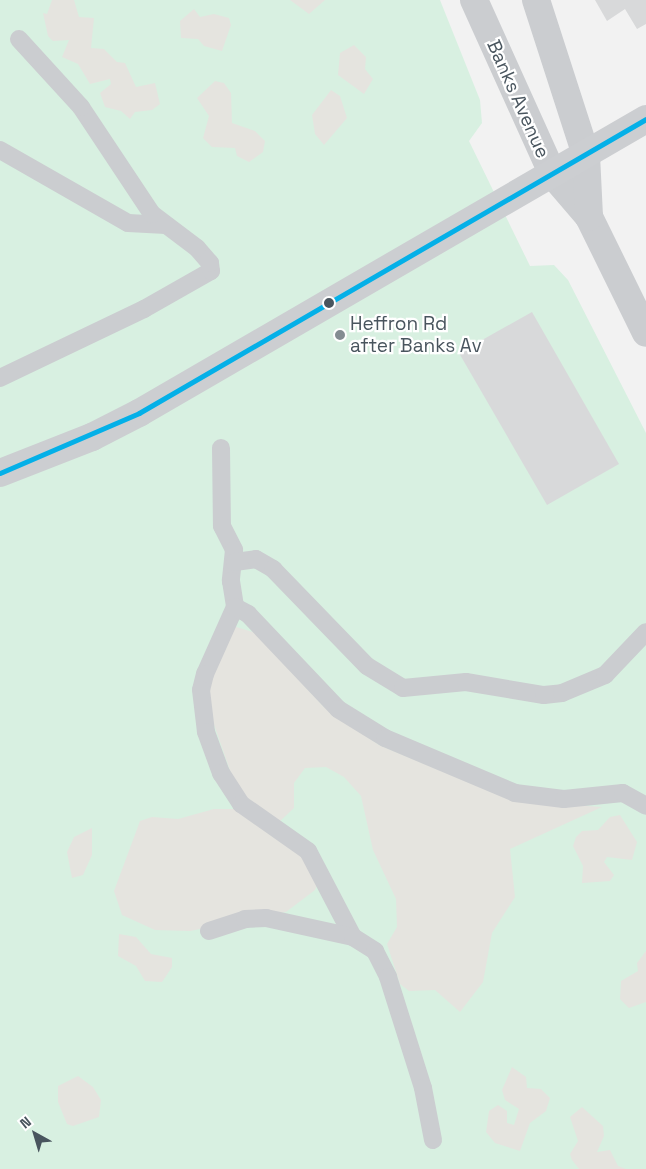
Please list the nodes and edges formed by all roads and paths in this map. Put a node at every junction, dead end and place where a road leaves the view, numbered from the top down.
1 (474, 0) edge
2 (536, 0) edge
3 (19, 39) dead end
4 (646, 119) edge
5 (0, 150) edge
6 (586, 155) junction
7 (552, 175) junction
8 (589, 217) junction
9 (166, 225) junction
10 (646, 334) edge
11 (0, 378) edge
12 (221, 448) dead end
13 (0, 473) edge
14 (235, 562) junction
15 (235, 607) junction
16 (646, 632) edge
17 (646, 806) edge
18 (209, 931) dead end
19 (353, 937) junction
20 (433, 1140) dead end

1 - 7 street, Banks Avenue
2 - 6 street, Banks Avenue
3 - 9 lane
4 - 6 main road
5 - 9 lane
6 - 7 main road
6 - 8 street, Banks Avenue
7 - 8 street, Banks Avenue
7 - 13 main road
8 - 10 street, Banks Avenue
9 - 11 lane
12 - 14 lane
14 - 15 lane
14 - 16 lane
15 - 17 lane
15 - 19 lane
18 - 19 lane
19 - 20 lane

